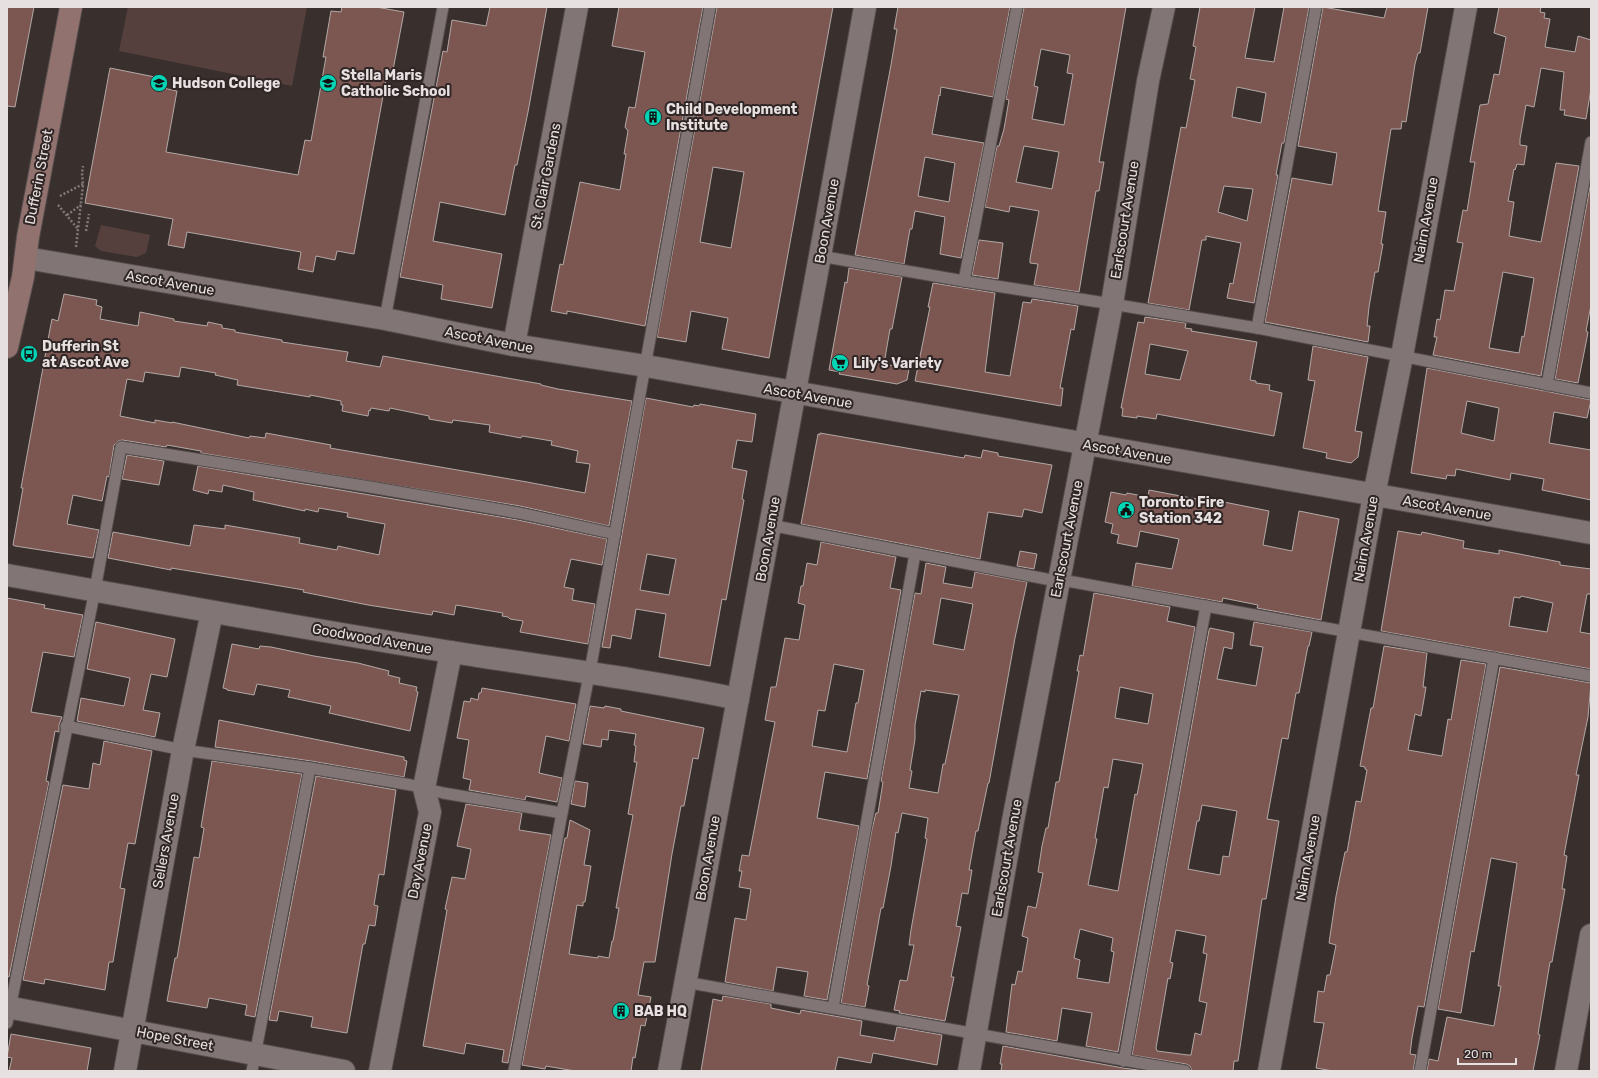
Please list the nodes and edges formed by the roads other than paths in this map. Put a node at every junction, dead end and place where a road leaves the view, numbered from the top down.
1 (71, 7) edge
2 (443, 7) edge
3 (577, 7) edge
4 (710, 7) edge
5 (865, 7) edge
6 (1017, 7) edge
7 (1164, 7) edge
8 (1316, 7) edge
9 (1466, 7) edge
10 (1591, 142) edge
11 (820, 256) junction
12 (26, 258) junction
13 (964, 281) junction
14 (1112, 304) junction
15 (385, 320) junction
16 (1257, 328) junction
17 (514, 345) junction
18 (7, 347) edge
19 (1402, 356) junction
20 (646, 366) junction
21 (1547, 385) junction
22 (795, 393) junction
23 (1591, 393) edge
24 (1085, 444) junction
25 (1374, 495) junction
26 (770, 525) junction
27 (615, 534) junction
28 (1591, 534) edge
29 (915, 554) junction
30 (7, 575) edge
31 (1060, 580) junction
32 (95, 590) junction
33 (1206, 606) junction
34 (212, 612) junction
35 (1350, 633) junction
36 (452, 652) junction
37 (1494, 658) junction
38 (590, 673) junction
39 (1591, 676) edge
40 (738, 699) junction
41 (66, 726) junction
42 (182, 750) junction
43 (310, 768) junction
44 (424, 788) junction
45 (562, 814) junction
46 (1591, 935) edge
47 (685, 982) junction
48 (833, 1008) junction
49 (8, 1012) edge
50 (132, 1031) junction
51 (976, 1034) junction
52 (1124, 1061) junction
53 (254, 1063) edge
54 (125, 1071) edge
55 (344, 1071) edge
56 (380, 1071) edge
57 (514, 1071) edge
58 (669, 1071) edge
59 (969, 1071) edge
60 (1185, 1071) edge
61 (1269, 1071) edge
62 (1420, 1071) edge
63 (1566, 1071) edge

1 - 12 main road, Dufferin Street
2 - 15 lane
3 - 17 street, St. Clair Gardens
4 - 20 lane
5 - 11 street, Boon Avenue
6 - 13 lane
7 - 14 street, Earlscourt Avenue
8 - 16 lane
9 - 19 street, Nairn Avenue
10 - 21 lane
11 - 13 lane
11 - 22 street, Boon Avenue
12 - 15 street, Ascot Avenue
12 - 18 main road, Dufferin Street
13 - 14 lane
14 - 16 lane
14 - 24 street, Earlscourt Avenue
15 - 17 street, Ascot Avenue
16 - 19 lane
17 - 20 street, Ascot Avenue
19 - 21 lane
19 - 25 street, Nairn Avenue
20 - 22 street, Ascot Avenue
20 - 27 lane
21 - 23 lane
22 - 24 street, Ascot Avenue
22 - 26 street, Boon Avenue
24 - 25 street, Ascot Avenue
24 - 31 street, Earlscourt Avenue
25 - 28 street, Ascot Avenue
25 - 35 street, Nairn Avenue
26 - 29 lane
26 - 40 street, Boon Avenue
27 - 32 lane
27 - 38 lane
29 - 31 lane
29 - 48 lane
30 - 32 street, Goodwood Avenue
31 - 33 lane
31 - 51 street, Earlscourt Avenue
32 - 34 street, Goodwood Avenue
32 - 41 lane
33 - 35 lane
33 - 52 lane
34 - 36 street, Goodwood Avenue
34 - 42 street, Sellers Avenue
35 - 37 lane
35 - 61 street, Nairn Avenue
36 - 38 street, Goodwood Avenue
36 - 44 street, Day Avenue
37 - 39 lane
37 - 62 lane
38 - 40 street, Goodwood Avenue
38 - 45 lane
40 - 47 street, Boon Avenue
41 - 42 lane
41 - 49 lane
42 - 43 lane
42 - 50 street, Sellers Avenue
43 - 44 lane
43 - 53 lane
44 - 45 lane
44 - 56 street, Day Avenue
45 - 57 lane
46 - 63 street
47 - 48 lane
47 - 58 street, Boon Avenue
48 - 51 lane
49 - 50 street, Hope Street
50 - 53 street, Hope Street
50 - 54 street, Sellers Avenue
51 - 52 lane
51 - 59 street, Earlscourt Avenue
52 - 60 lane
53 - 55 street, Hope Street

